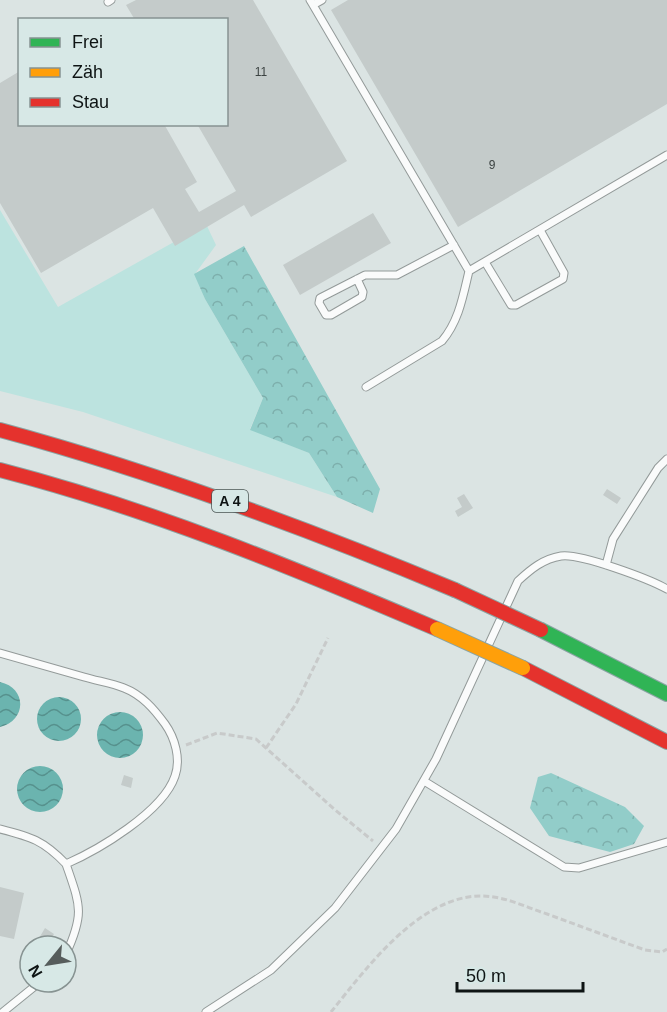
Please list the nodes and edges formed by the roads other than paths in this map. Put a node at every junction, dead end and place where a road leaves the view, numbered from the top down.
1 (322, 0) edge
2 (312, 2) edge
3 (667, 155) edge
4 (540, 230) junction
5 (454, 245) junction
6 (485, 262) junction
7 (469, 271) junction
8 (357, 279) junction
9 (366, 387) dead end
10 (0, 430) edge
11 (667, 459) edge
12 (0, 470) edge
13 (606, 565) junction
14 (667, 589) edge
15 (0, 653) edge
16 (667, 694) edge
17 (667, 742) edge
18 (424, 781) junction
19 (0, 830) edge
20 (667, 842) edge
21 (66, 864) junction
22 (75, 934) edge
23 (25, 994) edge
24 (3, 1012) edge
25 (206, 1012) edge

1 - 2 lane
2 - 5 lane
3 - 4 lane
4 - 6 lane
4 - 6 lane
5 - 7 lane
5 - 8 lane
6 - 7 lane
7 - 9 lane
8 - 8 lane
10 - 16 highway, A 4, bridge
11 - 13 lane
12 - 17 highway, bridge
13 - 14 lane
13 - 18 lane
15 - 21 lane
18 - 20 lane
18 - 25 lane
19 - 21 lane
21 - 22 lane
23 - 24 lane

